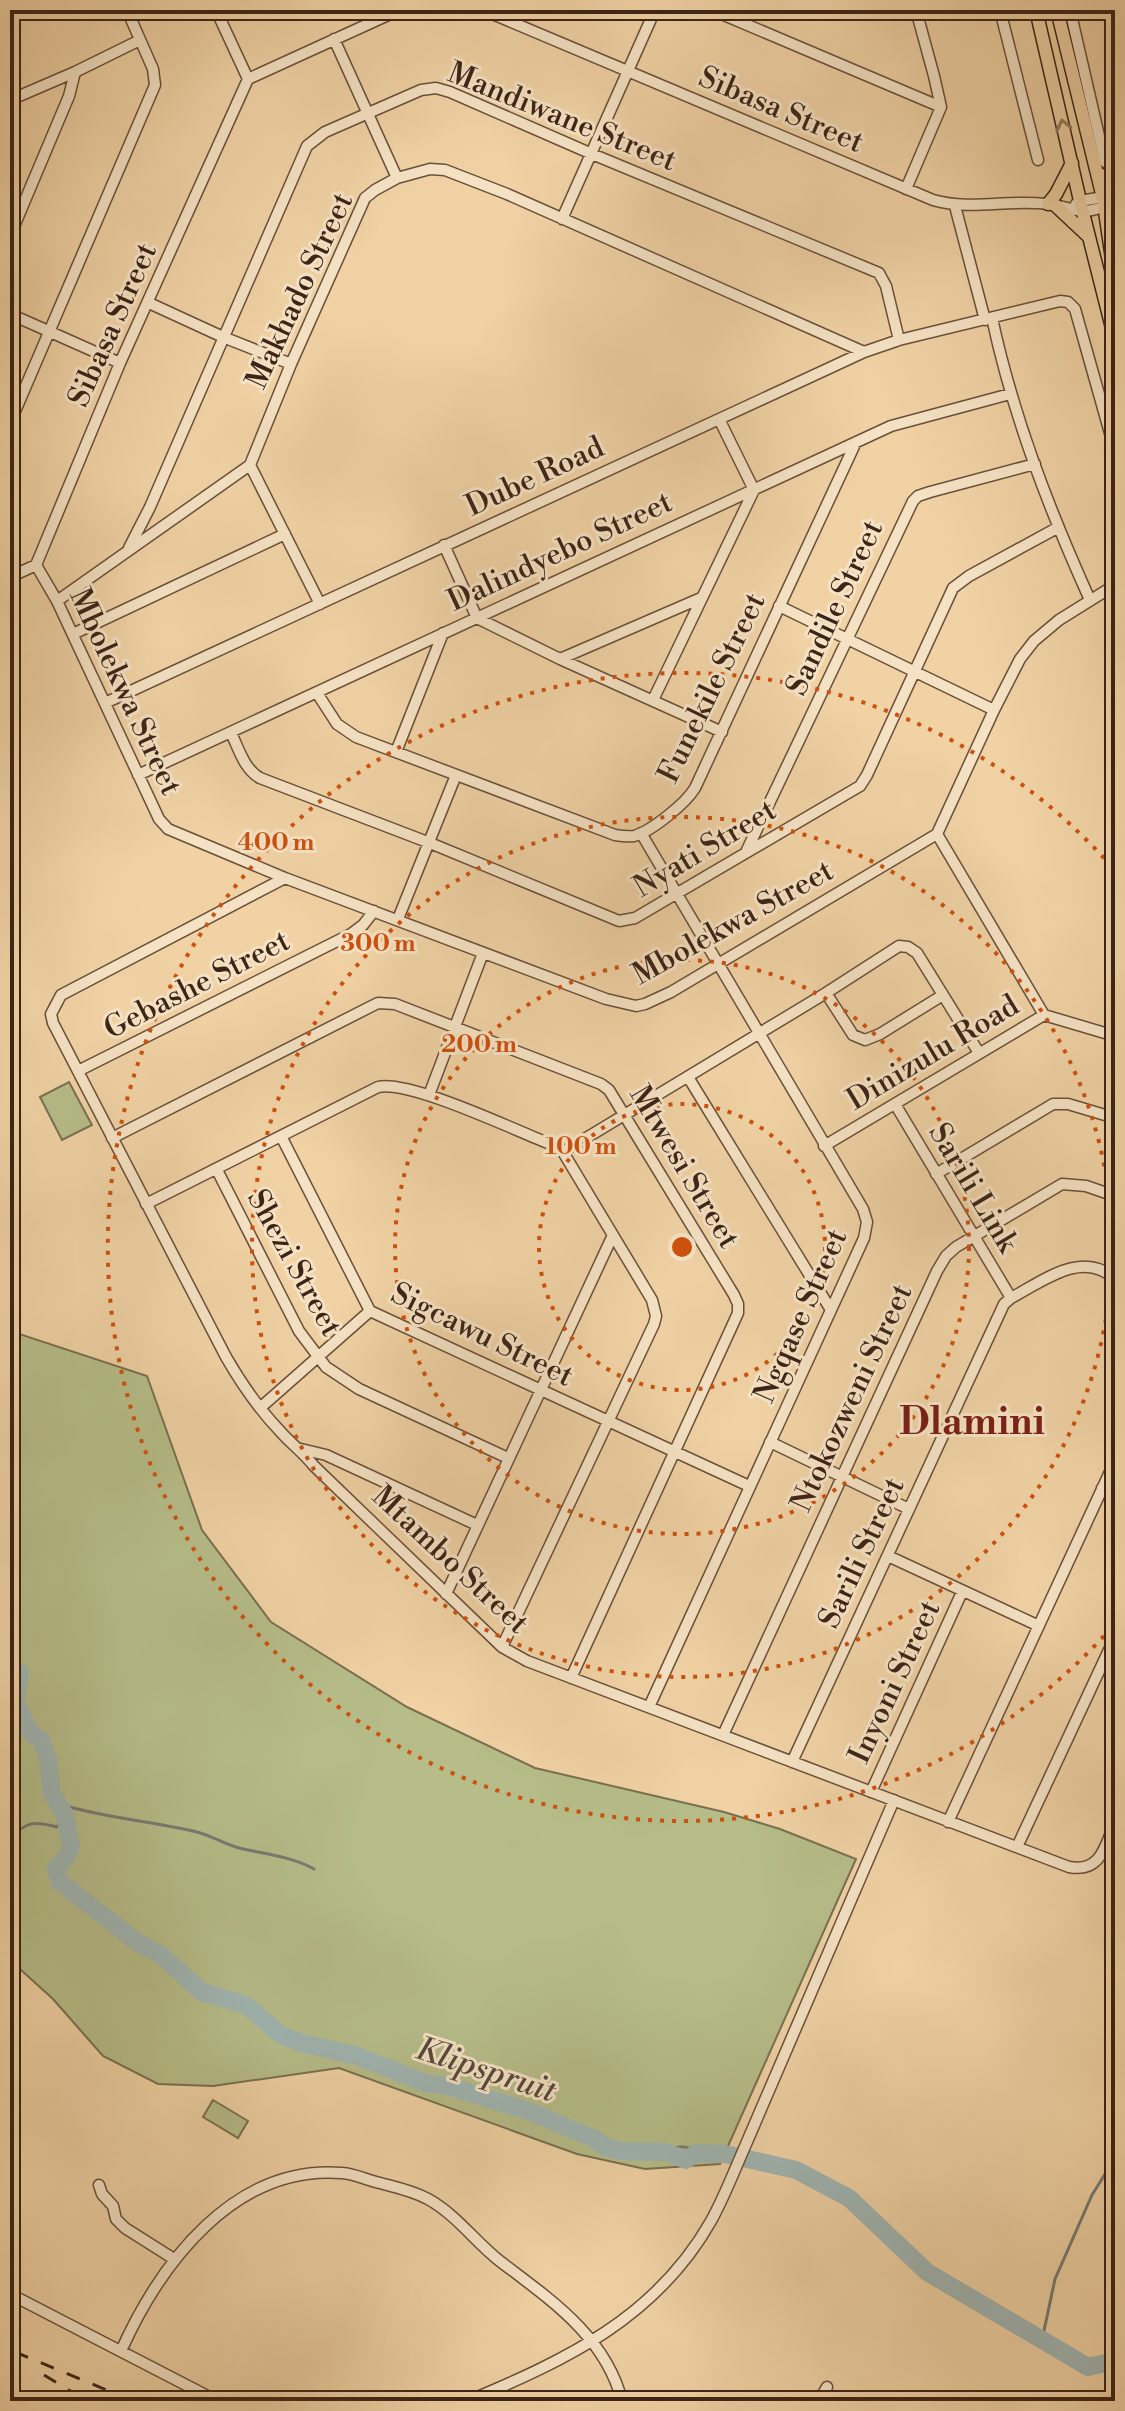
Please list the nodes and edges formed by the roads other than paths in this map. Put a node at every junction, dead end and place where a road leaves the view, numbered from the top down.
1 (30, 10) edge
2 (127, 10) edge
3 (216, 10) edge
4 (399, 10) edge
5 (483, 10) edge
6 (655, 10) edge
7 (712, 10) edge
8 (904, 10) edge
9 (1000, 10) edge
10 (1036, 10) edge
11 (1057, 10) edge
12 (1070, 10) edge
13 (916, 13) edge
14 (10, 19) edge
15 (334, 39) junction
16 (140, 40) junction
17 (628, 70) junction
18 (75, 72) junction
19 (248, 79) junction
20 (10, 100) edge
21 (941, 107) junction
22 (368, 112) junction
23 (592, 154) junction
24 (1038, 160) dead end
25 (1105, 162) dead end
26 (1072, 163) junction
27 (397, 178) junction
28 (906, 189) junction
29 (1110, 199) edge
30 (1052, 205) junction
31 (955, 206) junction
32 (1078, 207) junction
33 (1115, 217) edge
34 (562, 219) junction
35 (10, 236) edge
36 (1089, 238) junction
37 (1112, 264) junction
38 (1115, 279) edge
39 (149, 303) junction
40 (10, 314) edge
41 (989, 319) junction
42 (50, 331) junction
43 (223, 337) junction
44 (899, 340) junction
45 (1115, 340) edge
46 (864, 352) junction
47 (120, 363) junction
48 (291, 364) junction
49 (1010, 394) junction
50 (719, 419) junction
51 (10, 423) edge
52 (856, 442) junction
53 (1115, 451) edge
54 (1035, 464) junction
55 (250, 465) junction
56 (754, 490) junction
57 (150, 507) junction
58 (165, 524) junction
59 (1057, 528) junction
60 (285, 534) junction
61 (444, 545) junction
62 (129, 548) junction
63 (36, 565) junction
64 (10, 577) edge
65 (1115, 585) edge
66 (701, 598) junction
67 (1090, 600) junction
68 (57, 601) junction
69 (320, 604) junction
70 (779, 606) junction
71 (477, 618) junction
72 (443, 633) junction
73 (73, 634) junction
74 (846, 639) junction
75 (560, 659) junction
76 (914, 672) junction
77 (317, 693) junction
78 (653, 700) junction
79 (105, 703) junction
80 (994, 710) junction
81 (722, 732) junction
82 (231, 733) junction
83 (396, 752) junction
84 (138, 775) junction
85 (456, 775) junction
86 (641, 833) junction
87 (937, 834) junction
88 (430, 843) junction
89 (746, 852) junction
90 (285, 878) junction
91 (677, 895) junction
92 (374, 911) junction
93 (398, 919) junction
94 (483, 953) junction
95 (717, 964) junction
96 (826, 993) junction
97 (943, 995) junction
98 (1044, 1015) junction
99 (454, 1027) junction
100 (759, 1034) junction
101 (1115, 1036) edge
102 (979, 1053) junction
103 (78, 1071) junction
104 (688, 1077) junction
105 (429, 1095) junction
106 (895, 1104) junction
107 (626, 1116) junction
108 (1115, 1118) edge
109 (281, 1136) junction
110 (112, 1138) junction
111 (824, 1146) junction
112 (563, 1152) junction
113 (217, 1170) junction
114 (936, 1174) junction
115 (1115, 1196) edge
116 (146, 1204) junction
117 (974, 1236) junction
118 (612, 1237) junction
119 (1115, 1279) edge
120 (1011, 1298) junction
121 (831, 1310) junction
122 (370, 1311) junction
123 (318, 1358) junction
124 (540, 1389) junction
125 (260, 1408) junction
126 (608, 1422) junction
127 (770, 1442) junction
128 (301, 1449) junction
129 (675, 1452) junction
130 (508, 1458) junction
131 (1115, 1461) edge
132 (842, 1478) junction
133 (749, 1486) junction
134 (1102, 1488) junction
135 (1115, 1494) edge
136 (909, 1509) junction
137 (477, 1525) junction
138 (888, 1556) junction
139 (962, 1592) junction
140 (446, 1594) junction
141 (1039, 1626) junction
142 (1115, 1637) edge
143 (502, 1647) junction
144 (571, 1678) junction
145 (649, 1707) junction
146 (723, 1735) junction
147 (792, 1762) junction
148 (871, 1792) junction
149 (894, 1800) junction
150 (948, 1822) junction
151 (1115, 1823) edge
152 (1017, 1847) junction
153 (99, 2185) dead end
154 (174, 2259) junction
155 (10, 2294) edge
156 (593, 2342) junction
157 (121, 2351) junction
158 (827, 2387) dead end
159 (217, 2401) edge
160 (468, 2401) edge
161 (622, 2401) edge
162 (819, 2401) edge

1 - 14 street
2 - 16 street
3 - 19 street
4 - 15 street
5 - 17 street, Sibasa Street
6 - 17 street
7 - 21 street
8 - 13 street
9 - 24 street
26 -> 10 main road
11 - 29 main road
12 - 25 street
13 - 21 street
15 - 19 street
15 - 22 street
16 - 18 street
16 - 42 street
17 - 23 street
17 - 28 street, Sibasa Street
18 - 20 street
18 - 35 street
19 - 39 street, Sibasa Street
21 - 28 street
22 - 23 street, Mandiwane Street
22 - 27 street
22 - 43 street, Mandiwane Street
23 - 34 street
23 - 44 street, Mandiwane Street
26 - 30 main road
26 - 32 main road
27 - 34 street, Makhado Street
27 - 48 street, Makhado Street
28 - 31 street, Sibasa Street
29 - 32 street, Sibasa Street
29 - 37 main road
30 - 31 street, Sibasa Street
30 - 32 street, Sibasa Street
30 - 36 main road
31 - 41 street
32 - 36 main road
33 - 37 main road
34 - 46 street, Makhado Street
36 - 45 main road
37 - 38 main road
39 - 43 street
39 - 47 street, Sibasa Street
40 - 42 street
41 - 44 street, Dube Road
41 - 49 street
41 - 53 street, Dube Road
42 - 47 street
42 - 51 street
43 - 48 street
43 - 57 street, Mandiwane Street
44 - 46 street, Dube Road
46 - 50 street, Dube Road
47 - 63 street, Sibasa Street
48 - 55 street, Makhado Street
49 - 52 street, Dalindyebo Street
49 - 54 street
50 - 56 street
50 - 61 street, Dube Road
52 - 56 street, Dalindyebo Street
52 - 70 street, Funekile Street
54 - 59 street
54 - 74 street, Sandile Street
55 - 58 street
55 - 60 street
56 - 66 street
56 - 71 street, Dalindyebo Street
57 - 58 street
57 - 62 street, Mandiwane Street
58 - 62 street
59 - 67 street
59 - 76 street, Nyati Street
60 - 69 street
60 - 73 street
61 - 69 street, Dube Road
61 - 71 street
62 - 68 street
63 - 64 street
63 - 68 street, Mbolekwa Street
65 - 67 street
66 - 75 street
66 - 78 street
67 - 80 street
68 - 73 street, Mbolekwa Street
69 - 79 street, Dube Road
70 - 74 street
70 - 81 street, Funekile Street
71 - 72 street, Dalindyebo Street
71 - 75 street
72 - 77 street, Dalindyebo Street
72 - 83 street
73 - 79 street, Mbolekwa Street
74 - 76 street
74 - 89 street, Sandile Street
75 - 78 street
76 - 80 street
76 - 89 street, Nyati Street
77 - 82 street, Dalindyebo Street
77 - 83 street
78 - 81 street
79 - 84 street, Mbolekwa Street
80 - 87 street
81 - 86 street, Funekile Street
82 - 84 street, Dalindyebo Street
82 - 88 street, Nyati Street
83 - 85 street
84 - 90 street, Mbolekwa Street
85 - 86 street
85 - 88 street
86 - 91 street, Ngqase Street
87 - 95 street, Mbolekwa Street
87 - 98 street
88 - 91 street, Nyati Street
88 - 93 street
89 - 91 street, Nyati Street
90 - 92 street, Mbolekwa Street
90 - 103 street, Mtambo Street
91 - 95 street, Ngqase Street
92 - 93 street, Mbolekwa Street
92 - 103 street, Gebashe Street
93 - 94 street, Mbolekwa Street
94 - 95 street, Mbolekwa Street
94 - 99 street
95 - 100 street, Ngqase Street
96 - 97 street
96 - 97 street
96 - 100 street
97 - 102 street
98 - 101 street, Dinizulu Road
98 - 102 street, Dinizulu Road
99 - 105 street
99 - 107 street, Mtwesi Street
99 - 110 street, Mtwesi Street
100 - 104 street
100 - 111 street, Ngqase Street
102 - 106 street, Dinizulu Road
103 - 110 street, Mtambo Street
104 - 107 street
104 - 121 street
105 - 109 street
105 - 112 street
106 - 111 street, Dinizulu Road
106 - 114 street, Sarili Link
107 - 112 street
107 - 129 street, Mtwesi Street
108 - 114 street
109 - 113 street
109 - 122 street, Sigcawu Street
110 - 116 street, Mtambo Street
111 - 121 street, Ngqase Street
112 - 118 street
113 - 116 street
113 - 123 street, Shezi Street
114 - 117 street, Sarili Link
115 - 117 street, Ntokozweni Street
116 - 125 street, Mtambo Street
117 - 120 street, Sarili Link
117 - 132 street, Ntokozweni Street
118 - 124 street
118 - 126 street
119 - 120 street
120 - 136 street, Sarili Street
121 - 127 street, Ngqase Street
122 - 123 street
122 - 124 street, Sigcawu Street
123 - 125 street
123 - 130 street, Shezi Street
124 - 126 street, Sigcawu Street
124 - 130 street
125 - 128 street, Mtambo Street
126 - 129 street, Sigcawu Street
126 - 143 street
127 - 132 street
127 - 133 street, Ngqase Street
128 - 137 street
128 - 140 street, Mtambo Street
129 - 133 street, Sigcawu Street
129 - 144 street, Mtwesi Street
130 - 137 street
131 - 134 street
132 - 136 street
132 - 146 street, Ntokozweni Street
133 - 145 street, Ngqase Street
134 - 135 street
134 - 141 street
136 - 138 street, Sarili Street
137 - 140 street
138 - 139 street
138 - 147 street, Sarili Street
139 - 141 street
139 - 148 street, Inyoni Street
140 - 143 street, Mtambo Street
141 - 150 street
142 - 152 street
143 - 144 street, Mtambo Street
144 - 145 street, Mtambo Street
145 - 146 street, Mtambo Street
146 - 147 street, Mtambo Street
147 - 148 street, Mtambo Street
148 - 149 street, Mtambo Street
149 - 150 street, Mtambo Street
149 - 156 street
150 - 152 street, Mtambo Street
151 - 152 street, Mtambo Street
153 - 154 street
154 - 156 street
154 - 157 street
155 - 157 street
156 - 160 street
156 - 161 street
157 - 159 street
158 - 162 street

